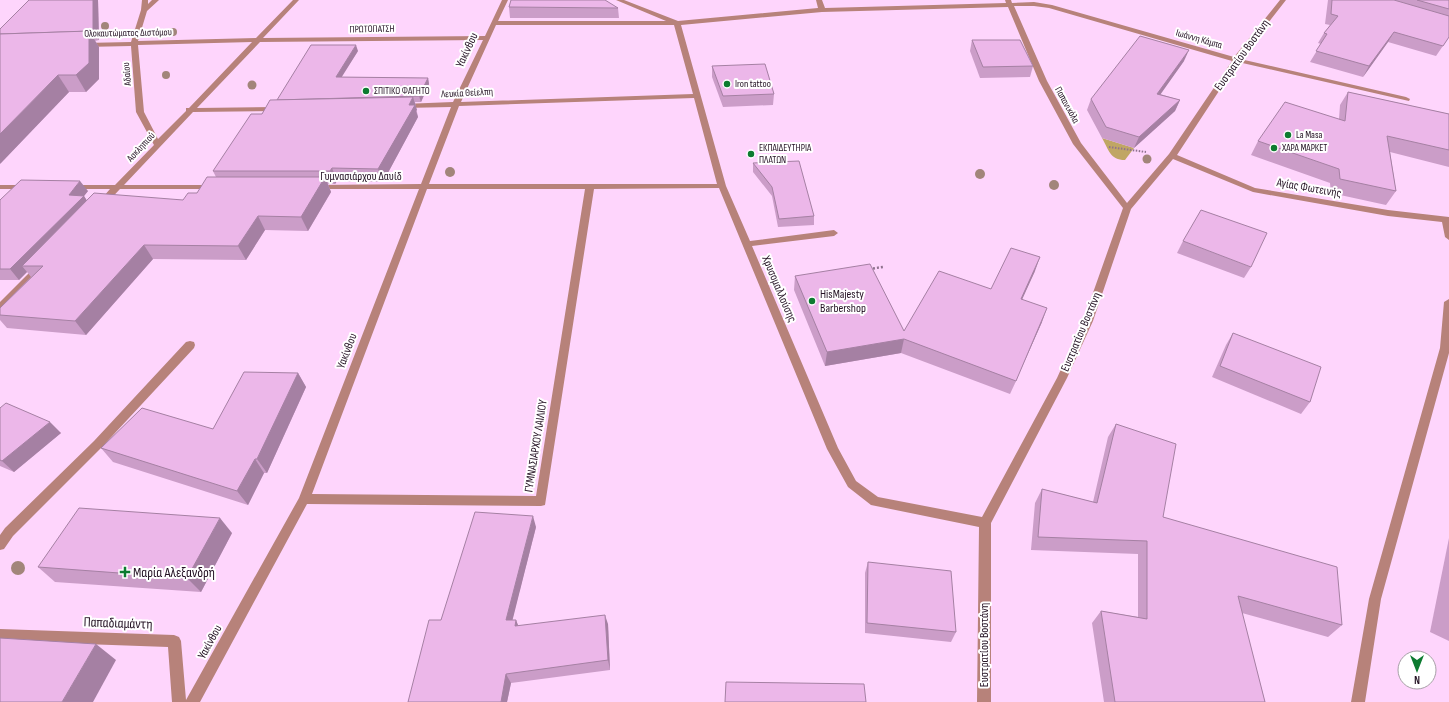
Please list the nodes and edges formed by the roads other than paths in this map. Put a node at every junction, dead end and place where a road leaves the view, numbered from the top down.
1 (145, 0) edge
2 (156, 0) edge
3 (296, 0) edge
4 (505, 0) edge
5 (619, 0) edge
6 (819, 0) edge
7 (1283, 0) edge
8 (1011, 1) edge
9 (144, 10) junction
10 (822, 10) junction
11 (495, 23) junction
12 (677, 23) junction
13 (486, 38) junction
14 (257, 40) junction
15 (134, 43) junction
16 (79, 45) edge
17 (1236, 60) junction
18 (697, 96) junction
19 (1406, 99) dead end
20 (456, 104) junction
21 (393, 106) edge
22 (283, 109) edge
23 (189, 110) junction
24 (158, 144) junction
25 (1172, 156) junction
26 (119, 186) junction
27 (590, 186) junction
28 (722, 186) junction
29 (0, 187) edge
30 (32, 187) edge
31 (63, 187) edge
32 (220, 187) edge
33 (306, 187) edge
34 (424, 188) junction
35 (97, 208) edge
36 (1127, 208) junction
37 (1448, 220) edge
38 (834, 233) dead end
39 (1449, 236) edge
40 (747, 244) junction
41 (48, 258) edge
42 (1449, 302) edge
43 (0, 308) edge
44 (190, 345) dead end
45 (1447, 348) edge
46 (304, 499) junction
47 (985, 523) junction
48 (0, 545) edge
49 (0, 635) edge
50 (179, 702) edge
51 (192, 702) edge
52 (984, 702) edge
53 (1358, 702) edge

1 - 9 street, Αδαίου
2 - 9 street
3 - 14 street, Ασκληπιού
4 - 11 street, Υακίνθου
5 - 12 street
6 - 10 street
7 - 17 street, Ευστρατίου Βοστάνη
8 - 10 street, Ιωάννη Κάμπα
8 - 17 street, Ιωάννη Κάμπα
8 - 36 street, Παπανικόλα
9 - 15 street, Αδαίου
10 - 12 street, Ιωάννη Κάμπα
11 - 12 street
11 - 13 street, Υακίνθου
12 - 18 street, Χρυσομαλλούσης
13 - 14 street, ΠΡΩΤΟΠΑΤΣΗ
13 - 20 street, Υακίνθου
14 - 15 street, Ολοκαυτώματος Διστόμου
14 - 23 street, Ασκληπιού
15 - 16 street, Ολοκαυτώματος Διστόμου
15 - 24 street, Αδαίου
17 - 19 street, Ιωάννη Κάμπα
17 - 25 street, Ευστρατίου Βοστάνη
18 - 20 street, Λευκία Θείελπη
18 - 28 street, Χρυσομαλλούσης
20 - 21 street, Λευκία Θείελπη
20 - 34 street, Υακίνθου
22 - 23 street
23 - 24 street, Ασκληπιού
24 - 26 street, Ασκληπιού
25 - 36 street, Ευστρατίου Βοστάνη
25 - 37 street, Αγίας Φωτεινής
26 - 31 street
26 - 32 street
26 - 35 street, Ασκληπιού
27 - 28 street, Γυμνασιάρχου Δαυίδ
27 - 34 street, Γυμνασιάρχου Δαυίδ
27 - 46 street, ΓΥΜΝΑΣΙΑΡΧΟΥ ΛΑΙΛΙΟΥ
28 - 40 street, Χρυσομαλλούσης
29 - 30 street
33 - 34 street, Γυμνασιάρχου Δαυίδ
34 - 46 street, Υακίνθου
36 - 47 street, Ευστρατίου Βοστάνη
37 - 39 street
38 - 40 street
40 - 47 street, Χρυσομαλλούσης
41 - 43 street
42 - 45 street
44 - 48 street
45 - 53 street
46 - 51 street, Υακίνθου
47 - 52 street, Ευστρατίου Βοστάνη
49 - 50 street, Παπαδιαμάντη

